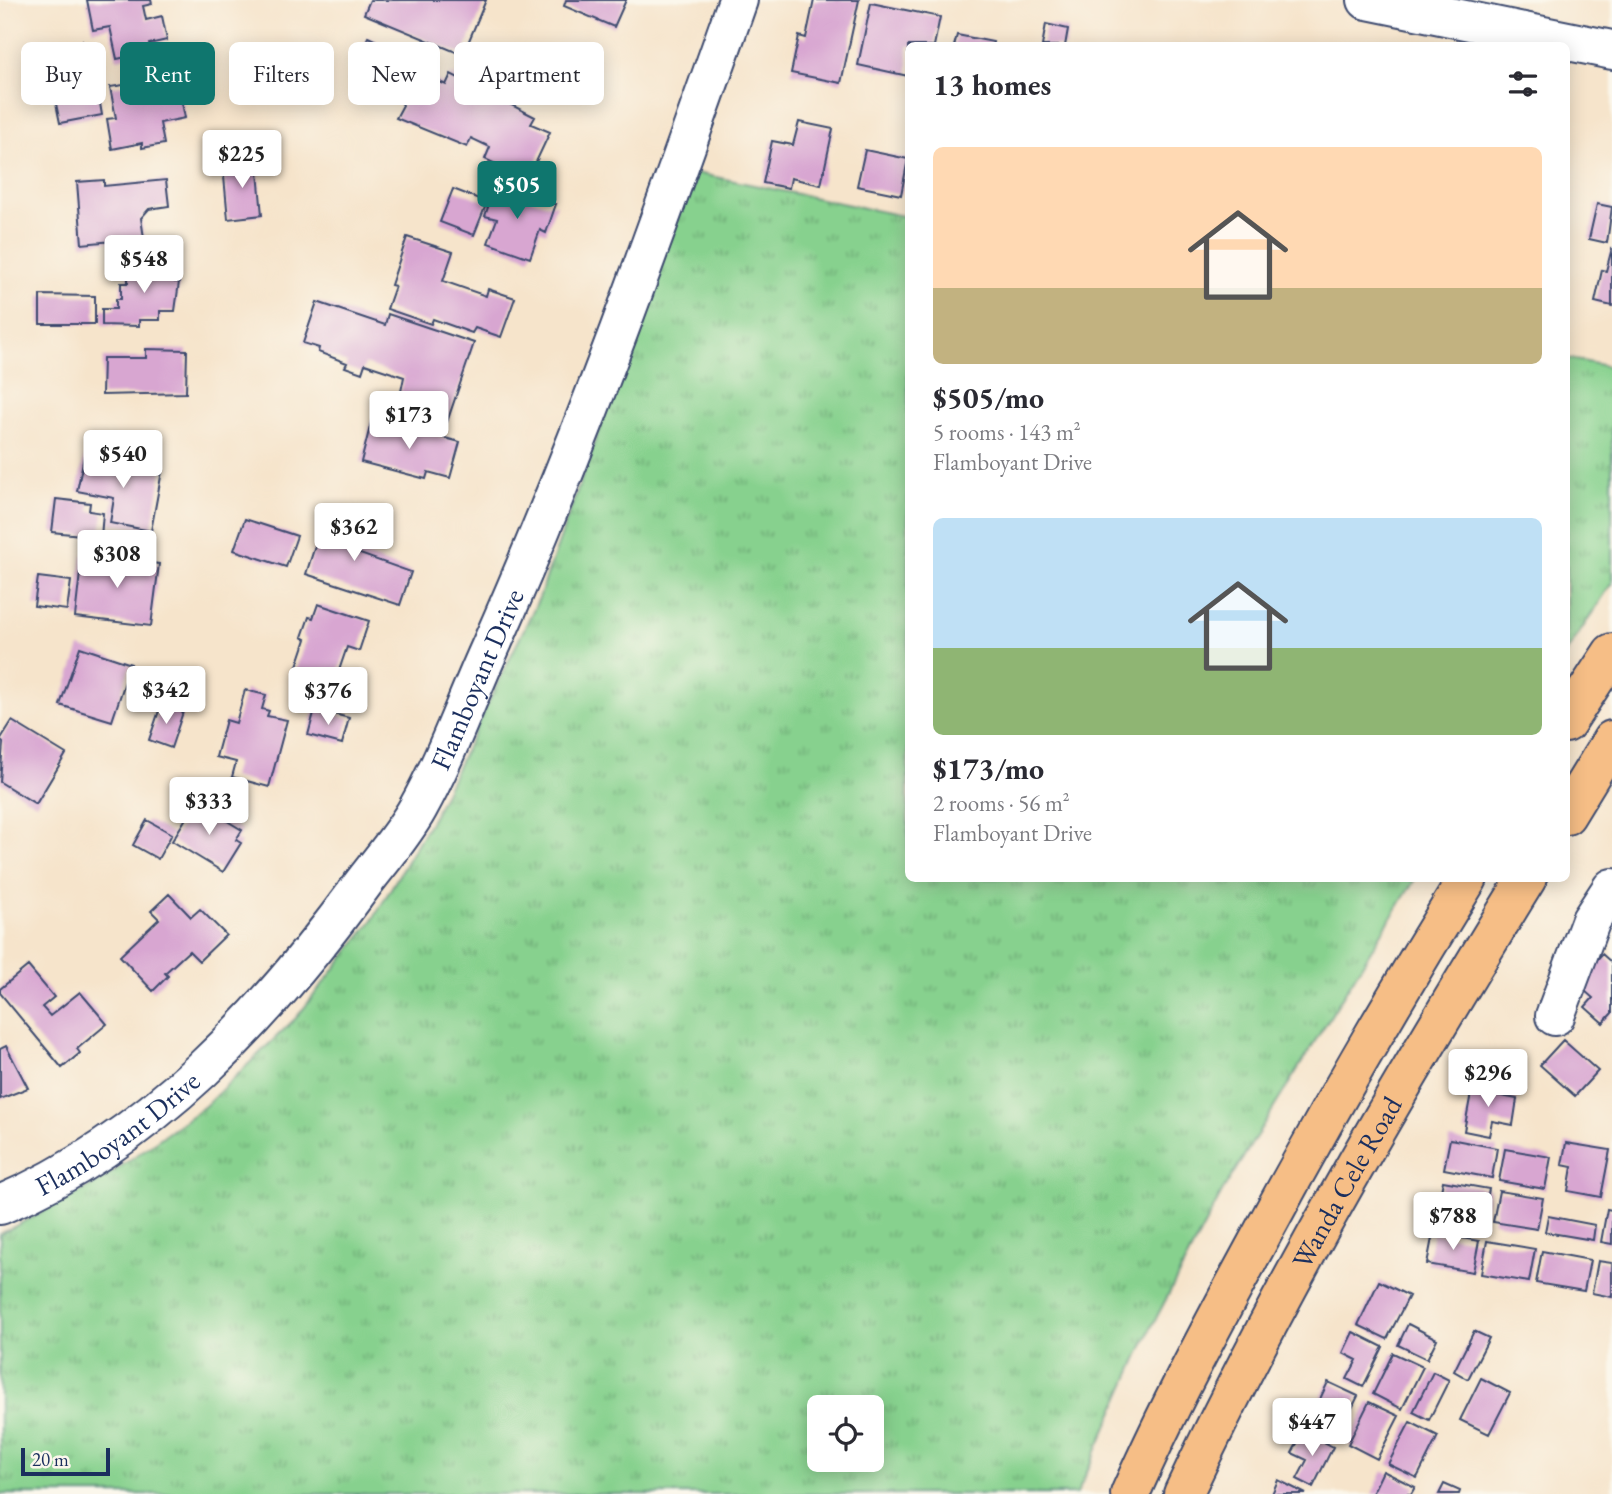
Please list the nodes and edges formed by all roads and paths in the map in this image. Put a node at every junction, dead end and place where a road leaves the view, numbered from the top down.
1 (738, 0) edge
2 (1367, 0) edge
3 (1612, 50) edge
4 (1612, 653) edge
5 (1570, 717) edge
6 (1612, 740) edge
7 (1570, 808) edge
8 (1466, 882) edge
9 (1525, 882) edge
10 (1612, 888) edge
11 (1555, 1016) dead end
12 (0, 1205) edge
13 (1130, 1494) edge
14 (1183, 1494) edge

1 - 12 street, Flamboyant Drive
2 - 3 street
4 - 5 main road
6 - 7 main road
8 - 13 main road, Wanda Cele Road
9 - 14 main road, Wanda Cele Road
10 - 11 street

